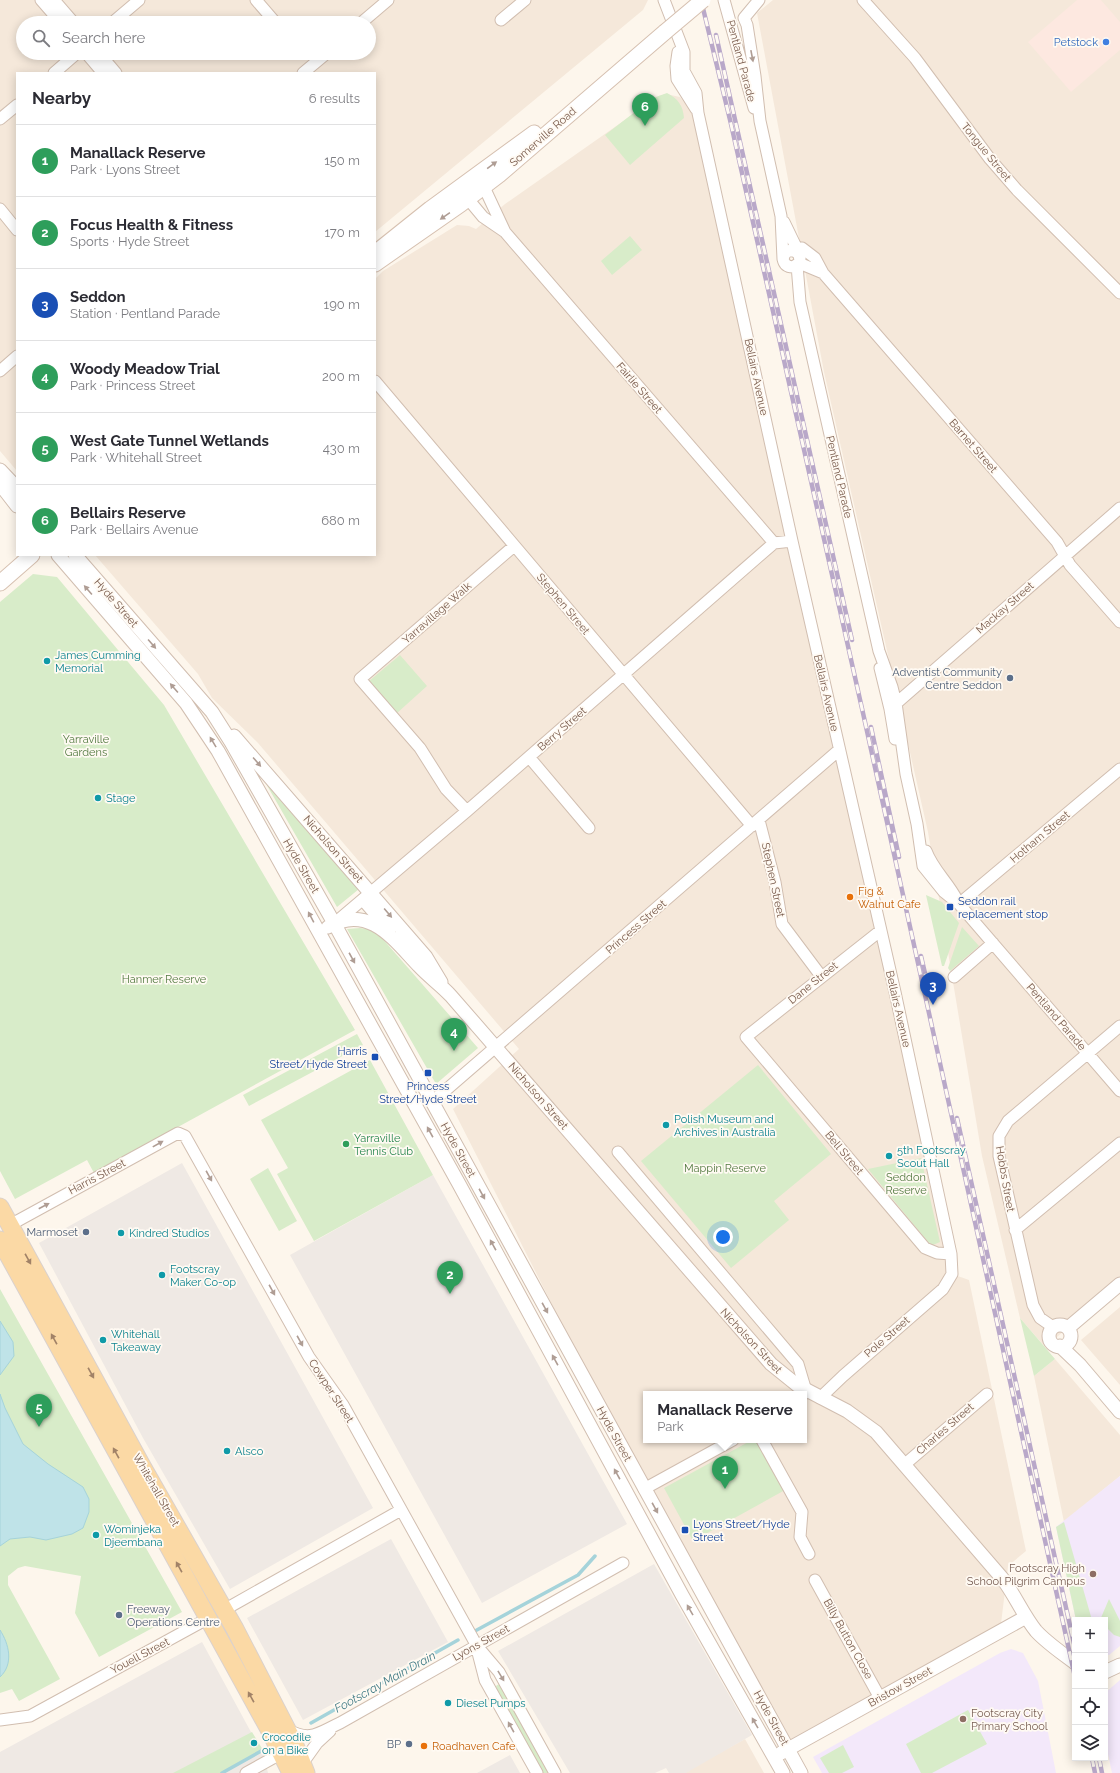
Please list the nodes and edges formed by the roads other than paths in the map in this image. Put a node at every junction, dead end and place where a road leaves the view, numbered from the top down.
1 (41, 0) edge
2 (54, 0) edge
3 (138, 0) edge
4 (256, 0) edge
5 (388, 0) edge
6 (525, 0) edge
7 (664, 0) edge
8 (688, 0) edge
9 (703, 0) edge
10 (724, 0) edge
11 (759, 0) edge
12 (863, 0) edge
13 (55, 16) edge
14 (68, 16) edge
15 (120, 16) edge
16 (269, 16) edge
17 (369, 16) edge
18 (729, 17) junction
19 (744, 18) junction
20 (501, 20) dead end
21 (668, 31) junction
22 (69, 60) edge
23 (92, 60) edge
24 (105, 60) edge
25 (318, 60) edge
26 (55, 72) edge
27 (103, 72) edge
28 (115, 72) edge
29 (304, 72) edge
30 (16, 106) edge
31 (0, 119) edge
32 (760, 121) junction
33 (468, 182) junction
34 (484, 187) junction
35 (468, 199) junction
36 (492, 202) junction
37 (0, 209) edge
38 (479, 213) junction
39 (781, 216) junction
40 (16, 229) edge
41 (505, 232) junction
42 (376, 252) edge
43 (797, 256) junction
44 (784, 261) junction
45 (376, 263) edge
46 (823, 273) junction
47 (1120, 293) edge
48 (800, 302) junction
49 (16, 357) edge
50 (0, 371) edge
51 (376, 382) edge
52 (0, 470) edge
53 (0, 484) edge
54 (16, 487) edge
55 (16, 505) edge
56 (1120, 508) edge
57 (792, 541) junction
58 (774, 543) junction
59 (514, 546) junction
60 (1065, 555) junction
61 (31, 556) edge
62 (59, 556) edge
63 (75, 556) edge
64 (0, 583) edge
65 (1120, 622) edge
66 (624, 675) junction
67 (893, 706) junction
68 (212, 712) junction
69 (839, 750) junction
70 (529, 757) junction
71 (1120, 769) edge
72 (467, 811) junction
73 (756, 823) junction
74 (589, 828) dead end
75 (368, 897) junction
76 (959, 904) junction
77 (334, 923) junction
78 (880, 931) junction
79 (319, 932) junction
80 (993, 943) junction
81 (408, 954) junction
82 (822, 976) junction
83 (954, 977) dead end
84 (447, 992) junction
85 (1120, 1026) edge
86 (746, 1037) joint
87 (496, 1048) junction
88 (1088, 1053) junction
89 (1120, 1091) edge
90 (432, 1102) junction
91 (420, 1114) junction
92 (185, 1136) joint
93 (1120, 1143) edge
94 (618, 1152) dead end
95 (0, 1207) edge
96 (5, 1227) edge
97 (1015, 1230) junction
98 (0, 1240) edge
99 (950, 1254) junction
100 (952, 1274) joint
101 (1120, 1284) edge
102 (1053, 1327) junction
103 (1068, 1328) junction
104 (1064, 1345) junction
105 (804, 1391) edge
106 (805, 1391) edge
107 (807, 1393) edge
108 (987, 1394) dead end
109 (820, 1398) junction
110 (1120, 1412) edge
111 (111, 1425) junction
112 (728, 1443) edge
113 (764, 1443) edge
114 (904, 1465) junction
115 (644, 1489) junction
116 (401, 1510) junction
117 (672, 1538) junction
118 (657, 1547) junction
119 (809, 1554) dead end
120 (623, 1563) dead end
121 (815, 1580) dead end
122 (224, 1610) junction
123 (1026, 1617) junction
124 (207, 1619) junction
125 (477, 1646) junction
126 (1072, 1661) edge
127 (1120, 1665) edge
128 (1108, 1671) edge
129 (880, 1698) junction
130 (0, 1720) edge
131 (340, 1723) junction
132 (287, 1730) junction
133 (788, 1749) junction
134 (282, 1753) junction
135 (774, 1756) junction
136 (302, 1771) edge
137 (246, 1773) edge
138 (537, 1773) edge
139 (555, 1773) edge
140 (783, 1773) edge
141 (801, 1773) edge

1 - 13 street
2 - 14 street
3 - 15 street
4 - 16 street
5 - 17 street
6 - 20 street
7 - 21 street
8 - 21 main road, Somerville Road
9 - 21 main road, Somerville Road, bridge
10 - 18 street, Pentland Parade
11 - 19 street
12 - 47 street, Tongue Street
18 - 19 street
18 - 32 street, Pentland Parade
19 -> 32 street, Pentland Parade
33 -> 21 main road, Somerville Road
21 - 34 main road, Somerville Road
21 - 57 street, Bellairs Avenue
22 - 26 street
23 - 27 street
24 - 28 street
25 - 29 street
30 - 31 street
32 - 39 street, Pentland Parade
33 - 34 main road
33 - 35 main road
33 - 42 main road, Somerville Road
34 - 35 main road, Somerville Road
34 - 36 street, Fairlie Street
35 - 38 street, Fairlie Street
35 -> 45 main road, Somerville Road
36 - 38 street
36 - 41 street, Fairlie Street
37 - 40 street
38 - 41 street, Fairlie Street
39 - 43 street, Pentland Parade
39 - 44 street, Pentland Parade
41 - 58 street, Fairlie Street
43 - 44 street
43 - 44 street
43 - 46 street, Barnet Street
43 - 46 street, Barnet Street
43 - 48 street, Pentland Parade
44 - 48 street, Pentland Parade
46 - 60 street, Barnet Street
48 - 67 street, Pentland Parade
49 - 50 street
51 - 59 street, Stephen Street
52 - 54 street
53 - 55 street
56 - 60 street, Mackay Street
57 - 58 street
57 - 69 street, Bellairs Avenue
58 - 66 street, Berry Street
59 - 66 street, Stephen Street
59 - 72 street, Yarravillage Walk
60 - 65 street, Barnet Street
60 - 67 street, Mackay Street
61 - 64 main road
79 -> 62 street, Hyde Street
63 -> 68 street, Hyde Street
66 - 70 street, Berry Street
66 - 73 street, Stephen Street
67 - 76 street, Pentland Parade
68 -> 75 street, Nicholson Street
68 - 77 street, Hyde Street
69 - 73 street, Princess Street
69 - 78 street, Bellairs Avenue
70 - 72 street, Berry Street
70 - 74 street
71 - 76 street, Hotham Street
72 - 75 street, Berry Street
73 - 82 street, Stephen Street
73 - 87 street, Princess Street
75 - 77 street, Berry Street
75 - 81 street
75 -> 84 street, Nicholson Street
76 - 80 street, Pentland Parade
77 - 79 street
77 - 81 street, Nicholson Street
77 -> 90 street, Hyde Street
78 - 82 street, Dane Street
78 - 99 street, Bellairs Avenue
79 - 91 street, Hyde Street
80 - 83 street
80 - 88 street, Pentland Parade
81 - 84 street, Nicholson Street
82 - 86 street, Dane Street
84 - 87 street, Nicholson Street
85 - 88 street, Hobbs Street
86 - 99 street, Bell Street
87 - 90 street, Princess Street
87 - 105 street, Nicholson Street
88 - 89 street, Pentland Parade
88 - 97 street, Hobbs Street
90 - 91 street
90 -> 115 street, Hyde Street
118 -> 91 street, Hyde Street
96 -> 92 street, Harris Street
92 -> 116 street, Cowper Street
93 - 97 street
94 - 106 street
95 - 96 main road, Whitehall Street
96 -> 111 main road, Whitehall Street
97 - 102 street, Hobbs Street
111 -> 98 main road, Whitehall Street
99 - 100 street, Bellairs Avenue
100 - 109 street, Pole Street
101 - 103 street
102 - 103 street
102 - 104 street
103 - 104 street
104 - 110 street
107 - 109 street, Nicholson Street
108 - 114 street, Charles Street
109 - 114 street, Nicholson Street
111 - 122 main road, Whitehall Street
124 -> 111 main road, Whitehall Street
112 - 115 street
113 - 119 street
114 - 123 street, Nicholson Street
115 -> 117 street, Hyde Street
116 - 122 street, Youell Street
116 - 125 street, Cowper Street
117 - 118 street
117 - 133 street, Hyde Street
135 -> 118 street, Hyde Street
120 - 125 street, Lyons Street
121 - 129 street, Billy Button Close
122 - 124 main road, Youell Street
122 - 132 main road, Whitehall Street
123 - 126 street, Nicholson Street
123 - 129 street, Bristow Street
124 - 130 street, Youell Street
134 -> 124 main road, Whitehall Street
125 - 131 street, Lyons Street
138 -> 125 street, Cowper Street
125 -> 139 street, Cowper Street
127 - 128 street
129 - 133 street, Bristow Street
131 - 132 street, Lyons Street
131 - 136 street, Lyons Street
132 - 136 main road, Whitehall Street
133 - 135 street, Bristow Street
133 - 141 street, Hyde Street
134 - 136 main road, Whitehall Street
134 - 137 street
135 - 140 street, Hyde Street

